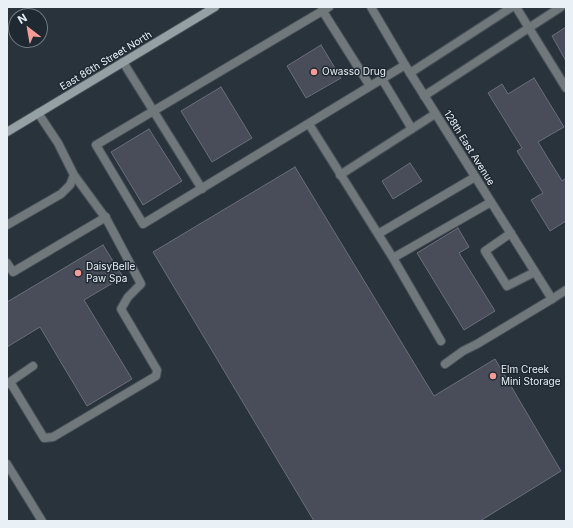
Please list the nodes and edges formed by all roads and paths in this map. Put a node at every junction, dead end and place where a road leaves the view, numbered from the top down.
1 (215, 7) edge
2 (371, 7) edge
3 (512, 7) edge
4 (516, 7) edge
5 (561, 7) edge
6 (325, 9) edge
7 (529, 27) junction
8 (123, 62) junction
9 (405, 65) junction
10 (410, 73) junction
11 (382, 79) junction
12 (370, 86) junction
13 (566, 88) edge
14 (424, 96) junction
15 (154, 111) junction
16 (38, 113) junction
17 (435, 114) junction
18 (309, 124) junction
19 (412, 129) junction
20 (7, 132) edge
21 (74, 175) junction
22 (340, 175) junction
23 (475, 177) junction
24 (202, 189) junction
25 (490, 202) junction
26 (106, 218) junction
27 (7, 225) edge
28 (511, 233) junction
29 (378, 234) junction
30 (393, 258) junction
31 (7, 263) edge
32 (535, 272) junction
33 (566, 290) edge
34 (552, 299) junction
35 (441, 341) dead end
36 (445, 364) dead end
37 (33, 366) dead end
38 (8, 383) edge
39 (7, 464) edge
40 (42, 521) edge

1 - 8 main road, East 86th Street North
2 - 9 street, 128th East Avenue
3 - 10 street
4 - 7 street
5 - 7 street
6 - 12 street
6 - 15 street
7 - 13 street
7 - 14 street
8 - 15 street
8 - 16 main road, East 86th Street North
9 - 10 street, 128th East Avenue
9 - 11 street
10 - 14 street, 128th East Avenue
11 - 12 street
11 - 19 street
12 - 18 street
14 - 17 street, 128th East Avenue
15 - 24 street
15 - 24 street
16 - 20 main road, East 86th Street North
16 - 21 street
17 - 19 street
17 - 23 street, 128th East Avenue
18 - 22 street
18 - 24 street
19 - 22 street
21 - 26 street
21 - 27 street
22 - 29 street
23 - 25 street, 128th East Avenue
23 - 29 street
25 - 28 street, 128th East Avenue
25 - 30 street
26 - 31 street
26 - 38 street
28 - 32 street, 128th East Avenue
28 - 32 street
29 - 30 street
30 - 35 street
32 - 34 street, 128th East Avenue
33 - 34 street
34 - 36 street
37 - 38 street
39 - 40 street

